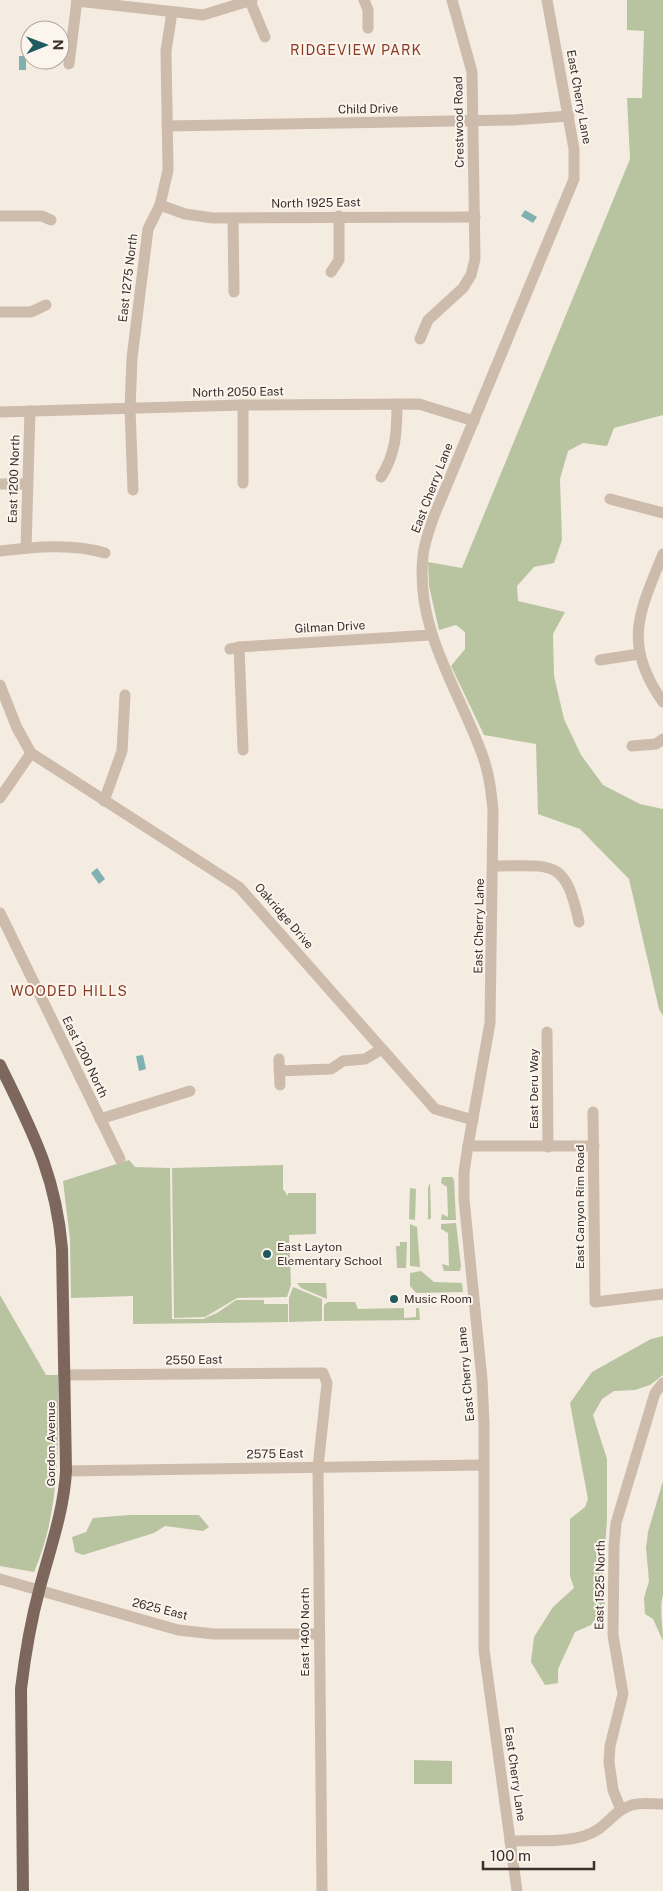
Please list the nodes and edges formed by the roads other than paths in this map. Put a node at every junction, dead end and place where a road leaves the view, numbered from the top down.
1 (77, 0) edge
2 (251, 0) edge
3 (364, 0) edge
4 (452, 0) edge
5 (547, 0) edge
6 (172, 12) junction
7 (368, 28) dead end
8 (265, 37) dead end
9 (70, 56) edge
10 (569, 116) junction
11 (473, 121) junction
12 (167, 126) junction
13 (160, 204) junction
14 (0, 216) edge
15 (339, 216) junction
16 (475, 217) junction
17 (233, 218) junction
18 (52, 220) dead end
19 (331, 272) dead end
20 (234, 292) dead end
21 (46, 305) dead end
22 (0, 312) edge
23 (420, 339) dead end
24 (397, 404) junction
25 (243, 405) junction
26 (130, 409) junction
27 (30, 411) junction
28 (0, 412) edge
29 (474, 421) junction
30 (381, 477) dead end
31 (244, 483) dead end
32 (0, 484) edge
33 (28, 484) junction
34 (133, 490) dead end
35 (610, 499) dead end
36 (663, 513) edge
37 (26, 548) junction
38 (0, 551) edge
39 (105, 553) dead end
40 (663, 554) edge
41 (431, 635) junction
42 (639, 654) junction
43 (600, 660) dead end
44 (0, 685) edge
45 (125, 695) dead end
46 (663, 702) edge
47 (663, 739) edge
48 (632, 746) dead end
49 (243, 750) dead end
50 (31, 753) junction
51 (0, 798) edge
52 (104, 801) junction
53 (493, 866) junction
54 (0, 913) edge
55 (579, 922) dead end
56 (547, 1032) dead end
57 (382, 1049) junction
58 (279, 1059) dead end
59 (0, 1065) edge
60 (279, 1071) junction
61 (280, 1085) dead end
62 (190, 1092) dead end
63 (593, 1112) dead end
64 (100, 1119) junction
65 (473, 1120) junction
66 (468, 1146) junction
67 (548, 1146) junction
68 (594, 1146) junction
69 (120, 1159) dead end
70 (663, 1294) edge
71 (324, 1373) joint
72 (64, 1376) junction
73 (659, 1388) edge
74 (484, 1465) junction
75 (318, 1467) junction
76 (66, 1470) junction
77 (0, 1579) edge
78 (39, 1590) junction
79 (319, 1634) junction
80 (663, 1804) edge
81 (621, 1810) junction
82 (510, 1841) junction
83 (23, 1891) edge
84 (322, 1891) edge
85 (518, 1891) edge

1 - 6 street
1 - 9 street
2 - 6 street
2 - 8 street
3 - 7 street
4 - 11 street, Crestwood Road
5 - 10 street, East Cherry Lane
6 - 12 street, East 1275 North
10 - 11 street, Child Drive
10 - 29 street, East Cherry Lane
11 - 12 street, Child Drive
11 - 16 street, Crestwood Road
12 - 13 street, East 1275 North
13 - 17 street, North 1925 East
13 - 26 street, East 1275 North
14 - 18 street
15 - 16 street, North 1925 East
15 - 17 street, North 1925 East
15 - 19 street
16 - 23 street, Crestwood Road
17 - 20 street
21 - 22 street
24 - 25 street, North 2050 East
24 - 29 street, North 2050 East
24 - 30 street
25 - 26 street, North 2050 East
25 - 31 street
26 - 27 street, North 2050 East
26 - 34 street, East 1275 North
27 - 28 street, North 2050 East
27 - 33 street, East 1200 North
29 - 41 street, East Cherry Lane
32 - 33 street
33 - 37 street, East 1200 North
35 - 36 street
37 - 38 street
37 - 39 street
40 - 42 street
41 - 49 street, Gilman Drive
41 - 53 street, East Cherry Lane
42 - 43 street
42 - 46 street
44 - 50 street, Oakridge Drive
45 - 52 street
47 - 48 street
50 - 51 street
50 - 52 street, Oakridge Drive
52 - 57 street, Oakridge Drive
53 - 55 street
53 - 65 street, East Cherry Lane
54 - 64 street, East 1200 North
56 - 67 street, East Deru Way
57 - 60 street
57 - 65 street, Oakridge Drive
58 - 60 street
59 - 72 main road, Gordon Avenue
60 - 61 street
62 - 64 street
63 - 68 street, East Canyon Rim Road
64 - 69 street, East 1200 North
65 - 66 street, East Cherry Lane
66 - 67 street
66 - 74 street, East Cherry Lane
67 - 68 street
68 - 70 street, East Canyon Rim Road
71 - 72 street, 2550 East
71 - 75 street, East 1400 North
72 - 76 main road, Gordon Avenue
73 - 81 street, East 1525 North
74 - 75 street, 2575 East
74 - 82 street, East Cherry Lane
75 - 76 street, 2575 East
75 - 79 street, East 1400 North
76 - 78 main road, Gordon Avenue
77 - 78 street, 2625 East
78 - 79 street, 2625 East
78 - 83 main road, Gordon Avenue
79 - 84 street, East 1400 North
80 - 81 street
81 - 82 street
82 - 85 street, East Cherry Lane

